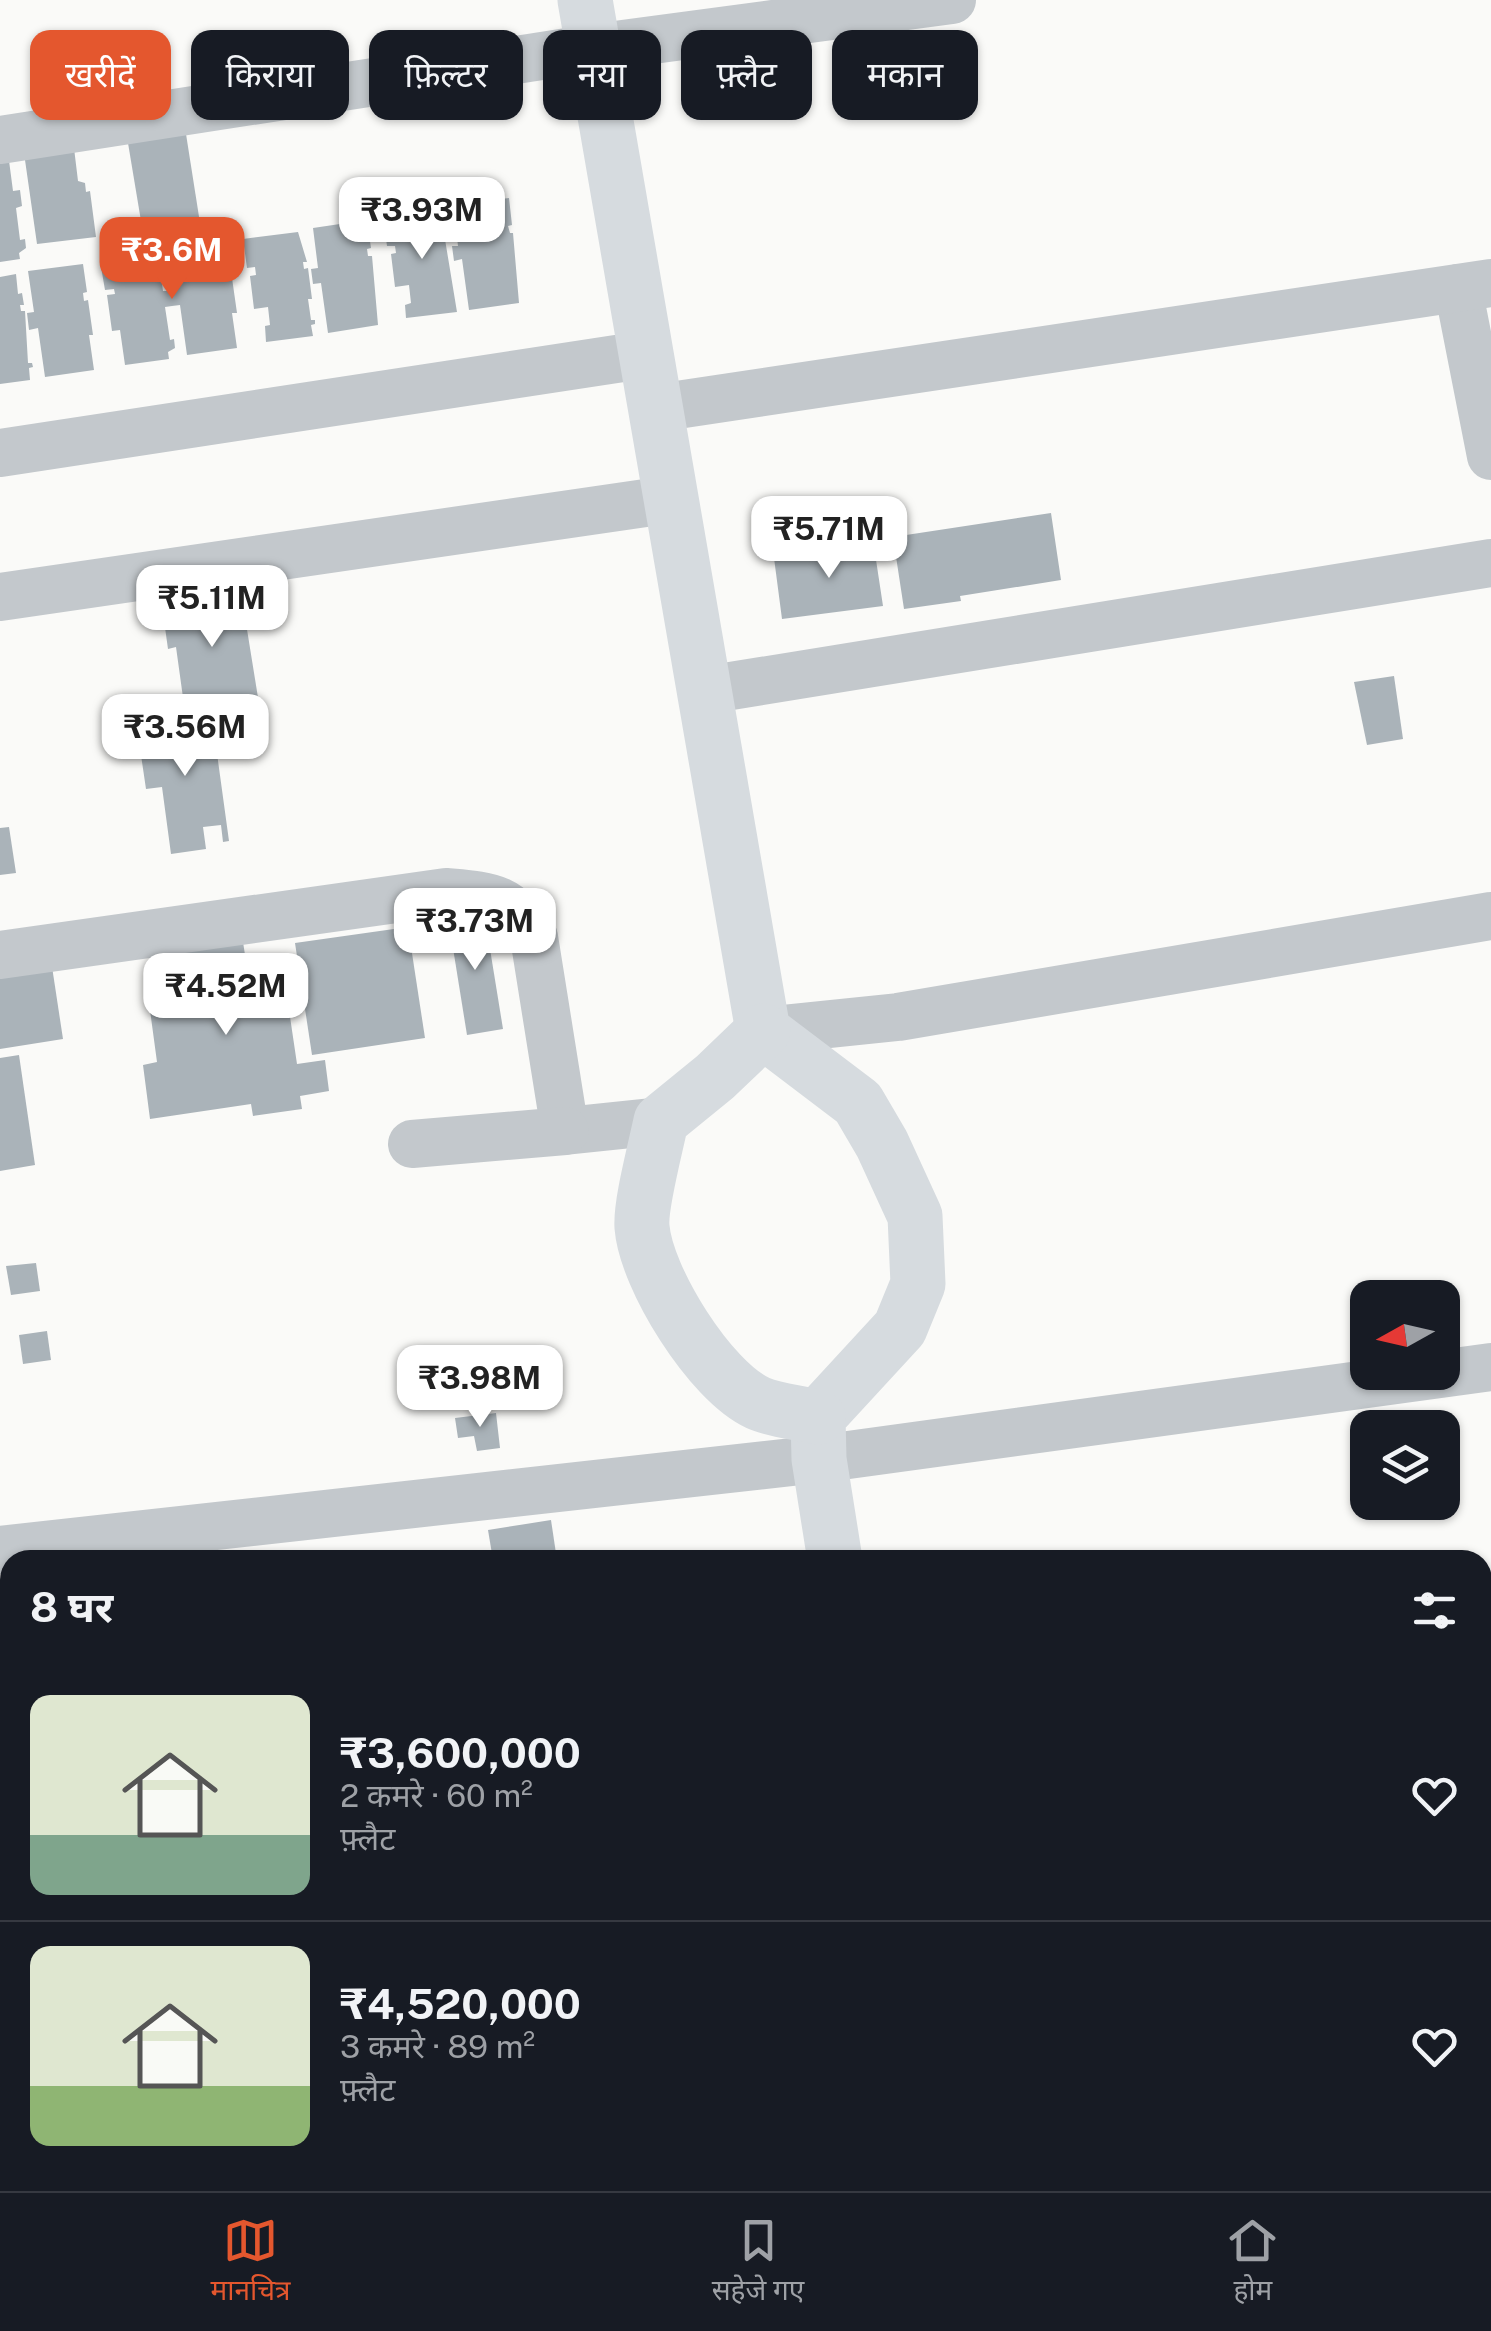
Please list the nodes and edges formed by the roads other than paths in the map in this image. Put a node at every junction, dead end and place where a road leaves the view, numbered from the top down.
1 (952, 0) edge
2 (589, 24) edge
3 (0, 140) edge
4 (1474, 286) edge
5 (648, 354) junction
6 (658, 408) junction
7 (0, 453) edge
8 (1491, 456) edge
9 (673, 499) junction
10 (1491, 563) edge
11 (0, 597) edge
12 (706, 690) junction
13 (1491, 916) edge
14 (0, 954) edge
15 (763, 1031) junction
16 (661, 1121) junction
17 (565, 1131) junction
18 (412, 1144) dead end
19 (1491, 1367) edge
20 (818, 1438) junction
21 (0, 1550) edge
22 (833, 1550) edge

1 - 2 street
2 - 3 street
2 - 5 street
4 - 6 street
4 - 8 street
5 - 6 street
5 - 7 street
6 - 9 street
9 - 11 street
9 - 12 street
10 - 12 street
12 - 15 street
13 - 15 street
14 - 17 street
15 - 16 street
15 - 20 street
16 - 17 street
16 - 20 street
17 - 18 street
19 - 20 street
20 - 21 street
20 - 22 street

